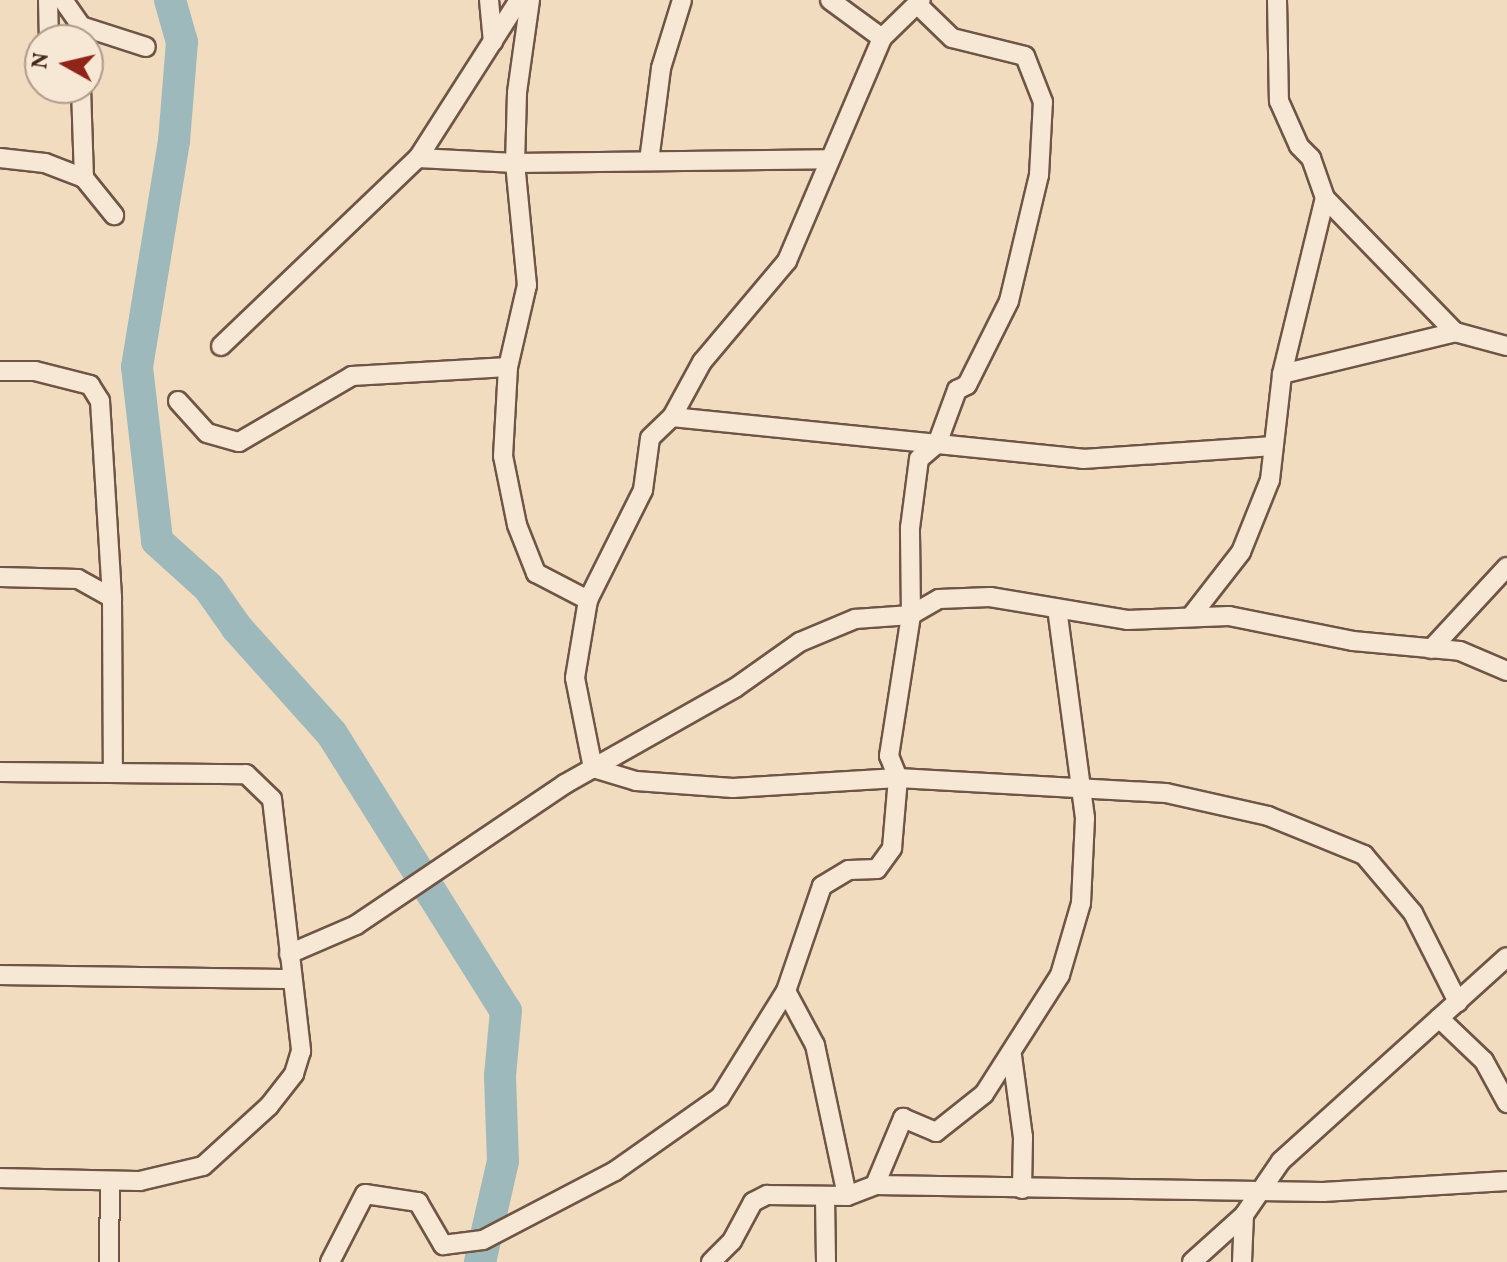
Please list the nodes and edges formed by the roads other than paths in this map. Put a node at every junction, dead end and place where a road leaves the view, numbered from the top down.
1 (48, 0) edge
2 (63, 0) edge
3 (489, 0) edge
4 (519, 0) edge
5 (530, 0) edge
6 (682, 0) edge
7 (830, 0) edge
8 (1277, 0) edge
9 (920, 3) edge
10 (49, 24) edge
11 (882, 38) junction
12 (493, 42) junction
13 (146, 47) dead end
14 (82, 104) edge
15 (0, 158) edge
16 (418, 158) junction
17 (830, 159) junction
18 (649, 161) junction
19 (515, 163) junction
20 (84, 178) junction
21 (1325, 198) junction
22 (114, 215) dead end
23 (1455, 332) junction
24 (221, 346) dead end
25 (1507, 346) edge
26 (508, 367) junction
27 (0, 371) edge
28 (1282, 374) junction
29 (178, 401) dead end
30 (672, 417) junction
31 (937, 444) junction
32 (1274, 446) junction
33 (1507, 568) edge
34 (0, 577) edge
35 (112, 598) junction
36 (588, 600) junction
37 (1057, 609) junction
38 (911, 615) junction
39 (1192, 615) junction
40 (1431, 649) junction
41 (1507, 671) edge
42 (593, 768) junction
43 (0, 772) edge
44 (113, 772) junction
45 (898, 778) junction
46 (1080, 787) junction
47 (289, 954) junction
48 (1507, 957) edge
49 (0, 975) edge
50 (292, 979) junction
51 (786, 991) junction
52 (1458, 1002) junction
53 (1439, 1018) junction
54 (1012, 1056) junction
55 (1507, 1103) edge
56 (0, 1178) edge
57 (1507, 1181) edge
58 (110, 1183) junction
59 (875, 1185) junction
60 (1022, 1189) junction
61 (1262, 1191) junction
62 (847, 1196) junction
63 (825, 1197) junction
64 (1244, 1215) junction
65 (109, 1262) edge
66 (330, 1262) edge
67 (711, 1262) edge
68 (826, 1262) edge
69 (1192, 1262) edge
70 (1242, 1262) edge

1 - 10 street
2 - 13 street
3 - 12 street
4 - 12 street
5 - 19 street
6 - 18 street
7 - 11 street
8 - 21 street
9 - 11 street
9 - 31 street
11 - 17 street
12 - 16 street
14 - 20 street
15 - 20 street
16 - 19 street
16 - 24 street
17 - 18 street
17 - 30 street
18 - 19 street
19 - 26 street
20 - 22 street
21 - 23 street
21 - 28 street
23 - 25 street
23 - 28 street
26 - 29 street
26 - 36 street
27 - 35 street
28 - 32 street
30 - 31 street
30 - 36 street
31 - 32 street
31 - 38 street
32 - 39 street
33 - 40 street
34 - 35 street
35 - 44 street
36 - 42 street
37 - 38 street
37 - 39 street
37 - 46 street
38 - 42 street
38 - 45 street
39 - 40 street
40 - 41 street
42 - 45 street
42 - 47 street
43 - 44 street
44 - 47 street
45 - 46 street
45 - 51 street
46 - 52 street
46 - 54 street
47 - 50 street
48 - 52 street
49 - 50 street
50 - 58 street
51 - 62 street
51 - 66 street
52 - 53 street
53 - 55 street
53 - 61 street
54 - 59 street
54 - 60 street
56 - 58 street
57 - 61 street
58 - 65 street
59 - 60 street
59 - 62 street
60 - 61 street
61 - 64 street
62 - 63 street
63 - 67 street
63 - 68 street
64 - 69 street
64 - 70 street

